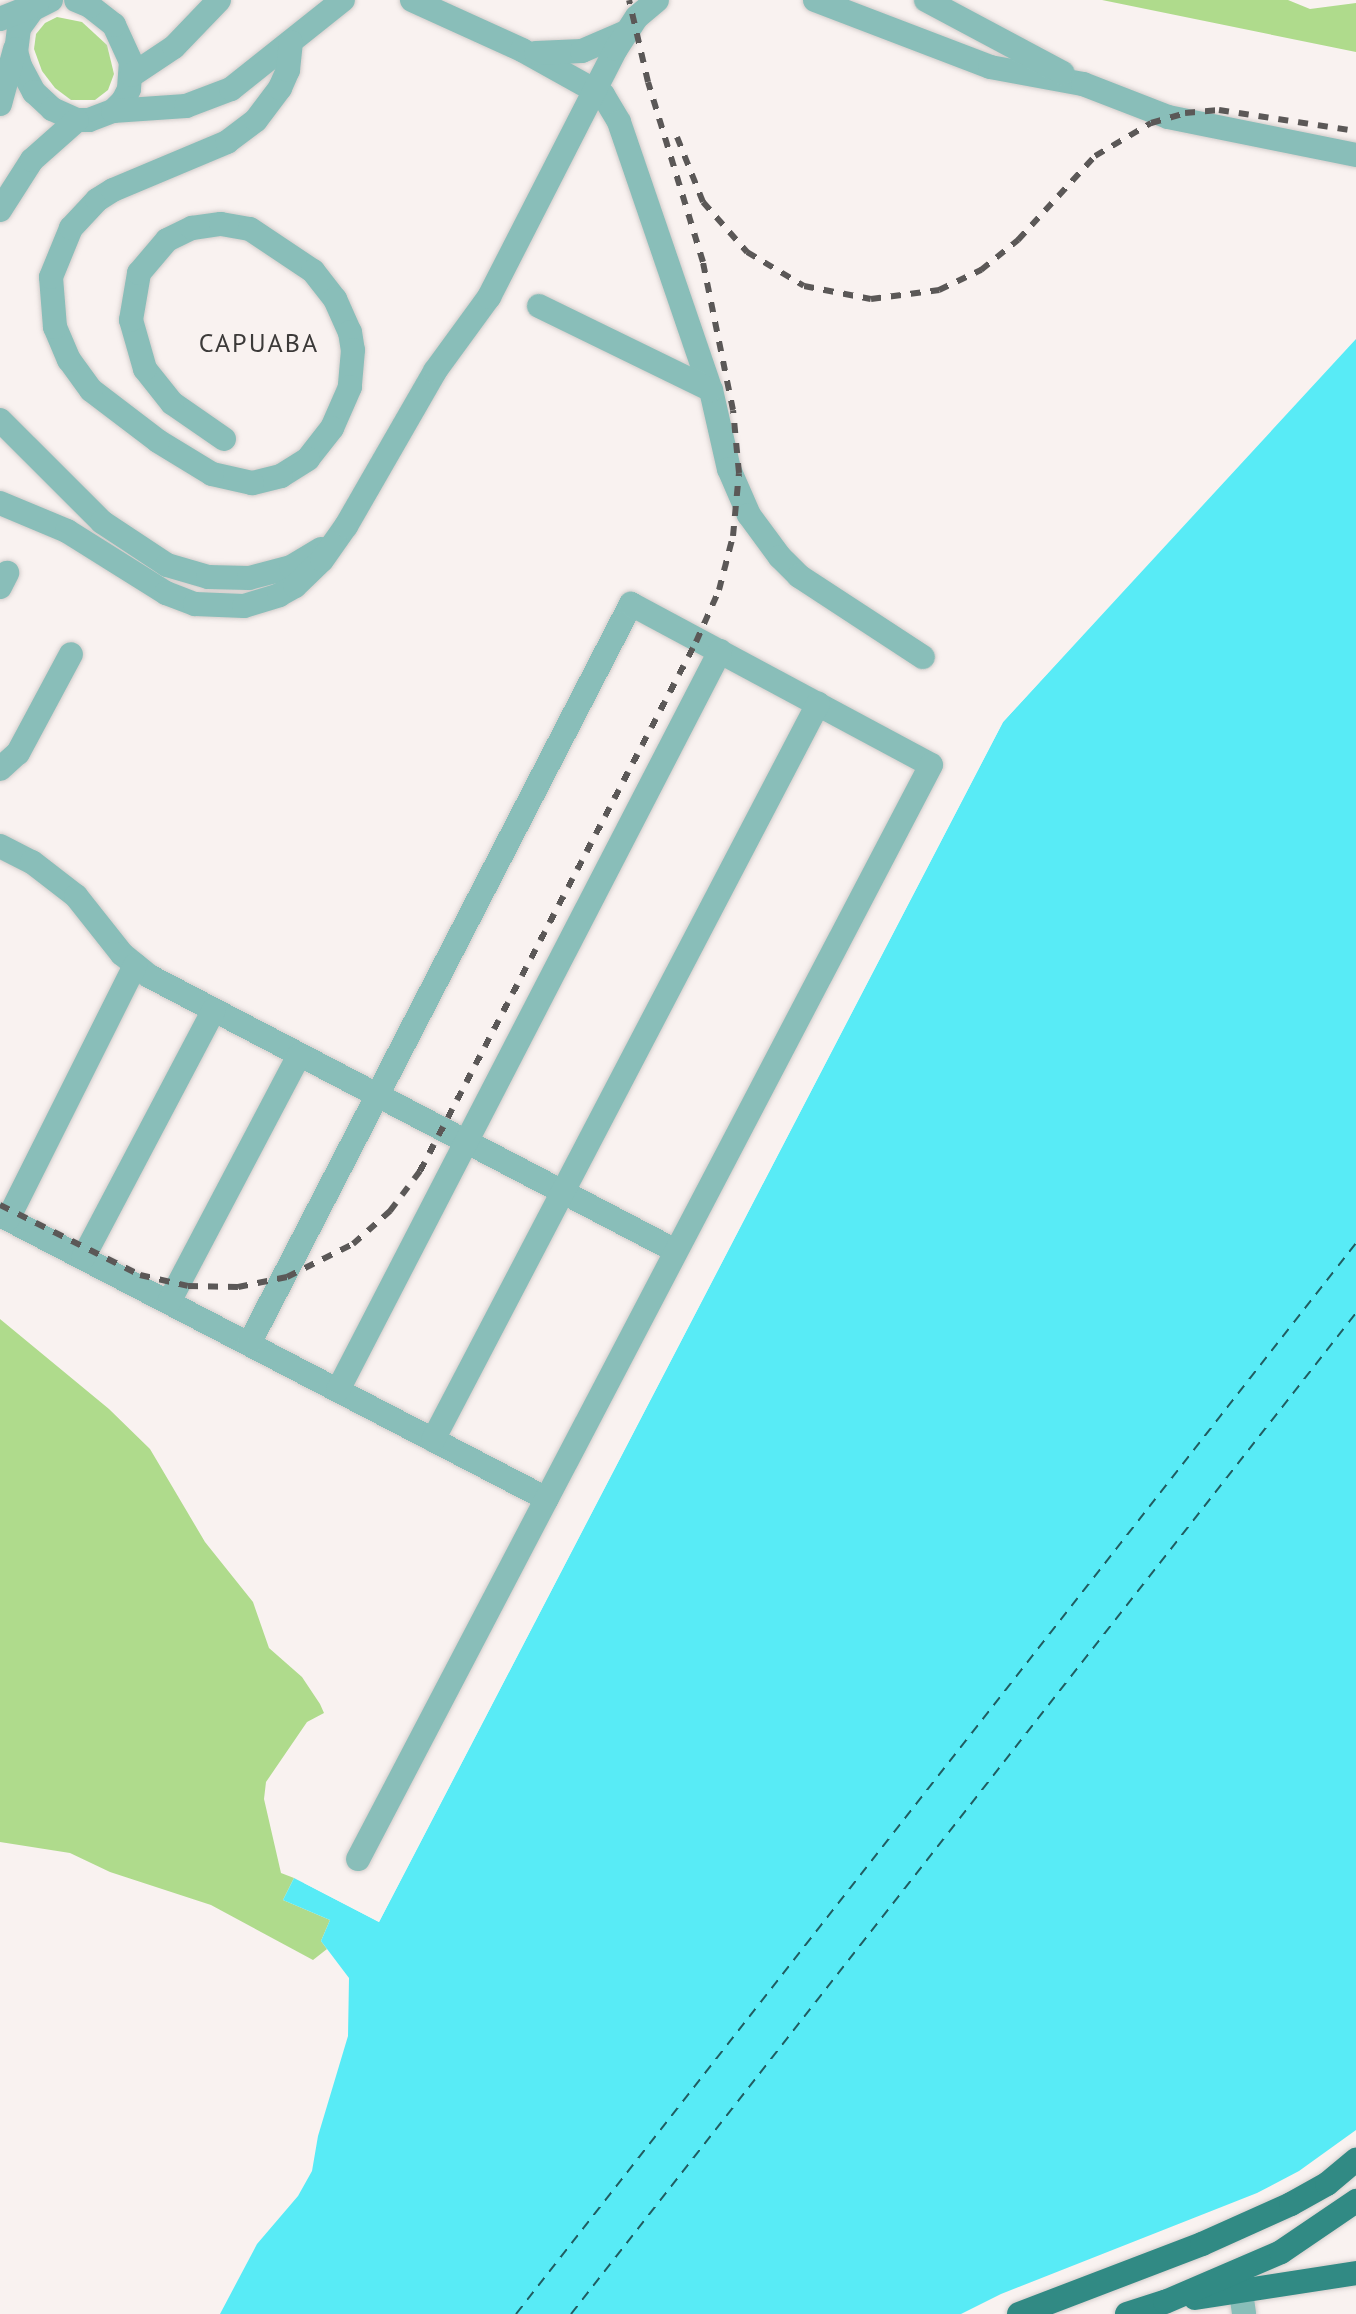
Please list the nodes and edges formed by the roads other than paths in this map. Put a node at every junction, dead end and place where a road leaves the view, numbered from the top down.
1 (76, 0) edge
2 (219, 0) edge
3 (343, 0) edge
4 (412, 0) edge
5 (657, 0) edge
6 (815, 0) edge
7 (926, 0) edge
8 (47, 1) edge
9 (0, 19) edge
10 (626, 32) junction
11 (291, 42) junction
12 (8, 43) edge
13 (522, 50) junction
14 (132, 75) junction
15 (1083, 84) junction
16 (597, 88) junction
17 (0, 104) edge
18 (113, 111) junction
19 (77, 120) junction
20 (1356, 155) edge
21 (0, 210) edge
22 (539, 306) dead end
23 (711, 390) junction
24 (0, 420) edge
25 (224, 439) dead end
26 (0, 503) edge
27 (346, 526) junction
28 (720, 651) junction
29 (71, 654) dead end
30 (923, 657) dead end
31 (818, 704) junction
32 (0, 769) edge
33 (0, 846) edge
34 (135, 965) junction
35 (214, 1010) junction
36 (299, 1055) junction
37 (377, 1095) junction
38 (466, 1141) junction
39 (563, 1192) junction
40 (4, 1217) edge
41 (676, 1251) junction
42 (83, 1258) junction
43 (169, 1302) junction
44 (249, 1344) junction
45 (338, 1390) junction
46 (433, 1440) junction
47 (547, 1499) junction
48 (358, 1859) dead end
49 (1356, 2160) edge
50 (1356, 2201) edge
51 (1356, 2273) edge
52 (1165, 2302) junction
53 (1242, 2303) edge
54 (1019, 2314) edge
55 (1127, 2314) edge

1 - 14 lane
2 - 14 lane
3 - 11 lane
4 - 13 lane
5 - 10 lane
6 - 15 lane
7 - 15 lane
8 - 9 lane
8 - 12 lane
10 - 13 lane
10 - 16 lane
11 - 18 lane
11 - 25 lane
12 - 17 lane
12 - 19 lane
13 - 16 lane
14 - 18 lane
15 - 20 lane
16 - 23 lane
16 - 27 lane
18 - 19 lane
19 - 21 lane
22 - 23 lane
23 - 30 lane
24 - 27 lane
26 - 27 lane
28 - 31 lane
28 - 37 lane
28 - 38 lane
29 - 32 lane
31 - 39 lane
31 - 41 lane
33 - 34 lane
34 - 35 lane
34 - 40 lane
35 - 36 lane
35 - 42 lane
36 - 37 lane
36 - 43 lane
37 - 38 lane
37 - 44 lane
38 - 39 lane
38 - 45 lane
39 - 41 lane
39 - 46 lane
40 - 42 lane
41 - 47 lane
42 - 43 lane
43 - 44 lane
44 - 45 lane
45 - 46 lane
46 - 47 lane
47 - 48 lane
49 - 54 main road
50 - 52 main road
51 - 53 main road
52 - 53 main road
52 - 55 main road

